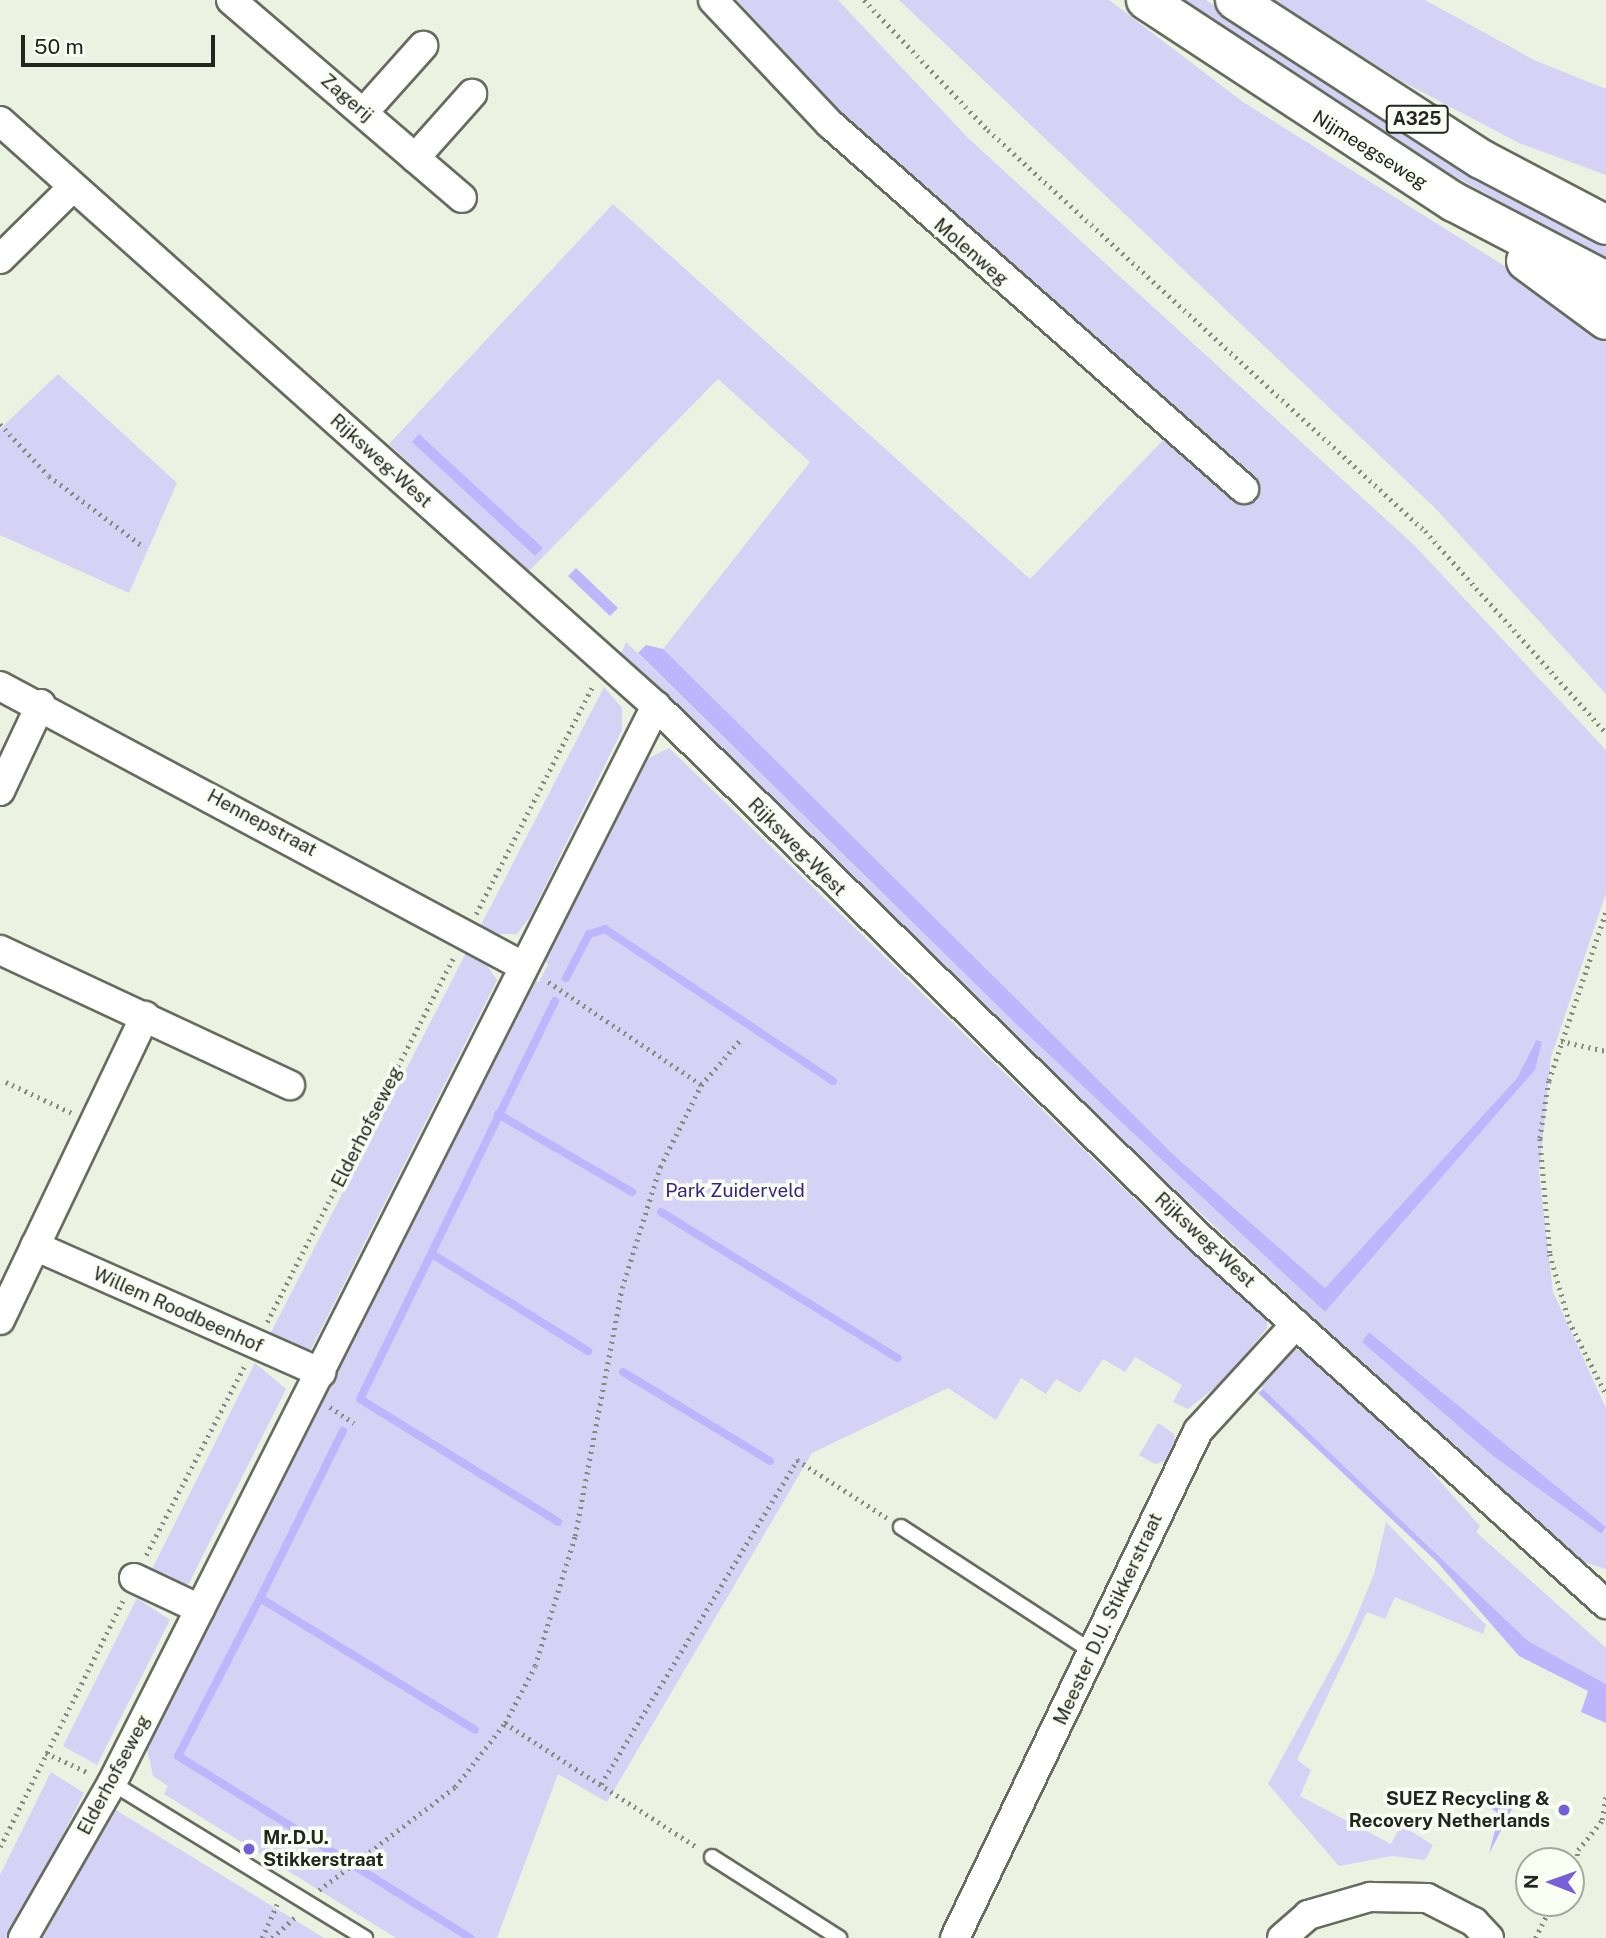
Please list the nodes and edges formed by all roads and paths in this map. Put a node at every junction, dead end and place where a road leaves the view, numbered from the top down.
1 (231, 0) edge
2 (713, 0) edge
3 (864, 0) edge
4 (1146, 0) edge
5 (1236, 0) edge
6 (423, 46) dead end
7 (472, 94) dead end
8 (363, 112) junction
9 (0, 121) edge
10 (415, 158) junction
11 (1481, 159) junction
12 (72, 188) junction
13 (1606, 194) edge
14 (462, 198) dead end
15 (1454, 202) junction
16 (1606, 225) edge
17 (0, 259) edge
18 (1606, 281) edge
19 (1606, 320) edge
20 (0, 424) edge
21 (1244, 489) dead end
22 (144, 547) dead end
23 (598, 676) dead end
24 (0, 686) edge
25 (41, 704) junction
26 (656, 706) junction
27 (1606, 733) edge
28 (0, 791) edge
29 (1606, 913) edge
30 (467, 932) junction
31 (0, 950) edge
32 (521, 965) junction
33 (145, 1016) junction
34 (741, 1039) dead end
35 (1561, 1041) junction
36 (1606, 1051) edge
37 (6, 1082) dead end
38 (290, 1085) dead end
39 (702, 1086) junction
40 (94, 1123) junction
41 (35, 1246) junction
42 (0, 1320) edge
43 (1296, 1324) junction
44 (255, 1344) junction
45 (321, 1373) junction
46 (1606, 1394) edge
47 (901, 1527) joint
48 (134, 1578) junction
49 (1596, 1586) edge
50 (1606, 1604) edge
51 (200, 1609) junction
52 (1093, 1652) junction
53 (505, 1723) junction
54 (46, 1753) junction
55 (112, 1783) junction
56 (601, 1784) junction
57 (1606, 1796) edge
58 (0, 1847) edge
59 (1580, 1847) edge
60 (712, 1857) joint
61 (324, 1886) dead end
62 (268, 1898) dead end
63 (1546, 1917) edge
64 (23, 1938) edge
65 (262, 1938) edge
66 (365, 1938) edge
67 (839, 1938) edge
68 (955, 1938) edge
69 (1282, 1938) edge
70 (1489, 1938) edge
71 (1535, 1938) edge

1 - 8 street, Zagerij
2 - 21 street, Molenweg
3 - 27 path
4 - 15 highway, Nijmeegseweg / A325
5 - 11 highway, A325
6 - 8 street
7 - 10 street
8 - 10 street, Zagerij
9 - 12 street, Rijksweg-West
10 - 14 street, Zagerij
11 - 13 highway, A325
11 - 16 highway, A325
12 - 17 street
12 - 26 street, Rijksweg-West
15 - 18 highway, Nijmeegseweg / A325
15 - 19 highway, A325
20 - 22 path
23 - 30 path, Elderhofseweg
24 - 25 street, Hennepstraat
25 - 28 street
25 - 30 street, Hennepstraat
26 - 32 street, Elderhofseweg
26 - 43 street, Rijksweg-West
29 - 35 path
30 - 32 street, Hennepstraat
30 - 44 path, Elderhofseweg
31 - 33 street
32 - 39 path
32 - 45 street, Elderhofseweg
33 - 38 street
33 - 40 street
34 - 39 path
35 - 36 path
35 - 46 path
37 - 40 path
39 - 53 path
40 - 41 street
41 - 42 street
41 - 44 street, Willem Roodbeenhof
43 - 49 street, Rijksweg-West
43 - 52 street, Meester D.U. Stikkerstraat
44 - 45 street, Willem Roodbeenhof
44 - 48 path, Elderhofseweg
45 - 51 street, Elderhofseweg
47 - 52 lane
47 - 56 path
48 - 51 street
48 - 54 path, Elderhofseweg
49 - 50 street, Rijksweg-West
51 - 55 street, Elderhofseweg
52 - 68 street, Meester D.U. Stikkerstraat
53 - 56 path
53 - 61 path
54 - 55 path
54 - 58 path, Elderhofseweg
55 - 64 street, Elderhofseweg
55 - 66 lane
56 - 60 path
57 - 59 path
60 - 67 lane
62 - 65 path
63 - 71 path
69 - 70 street

